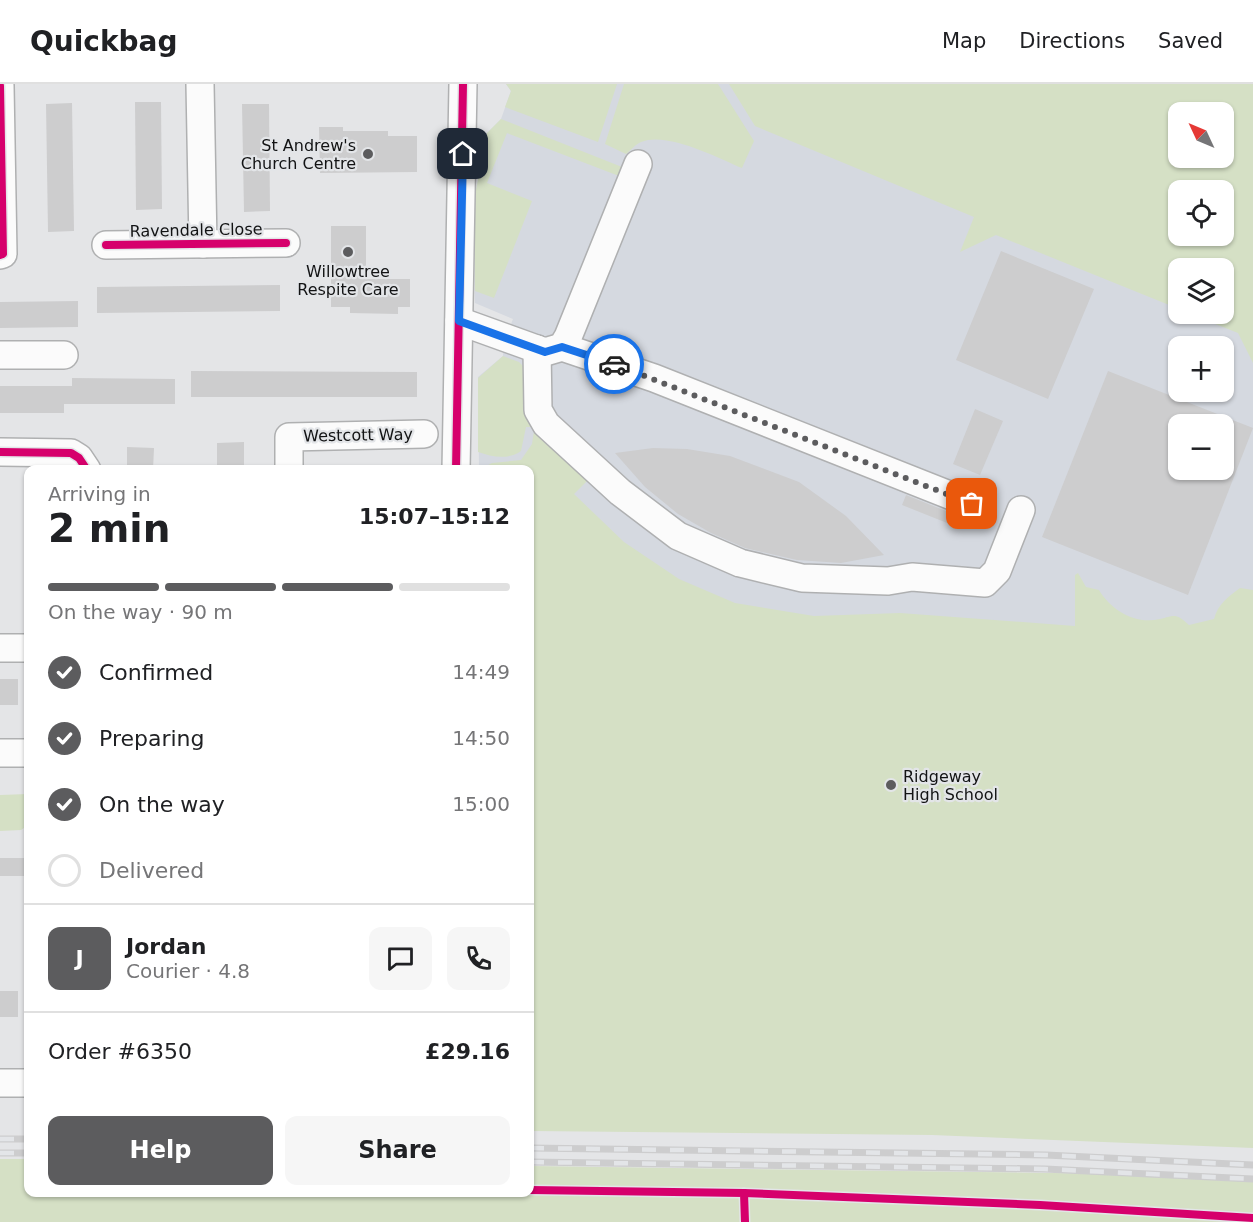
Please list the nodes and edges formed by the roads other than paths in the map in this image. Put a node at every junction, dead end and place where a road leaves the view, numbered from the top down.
1 (200, 84) edge
2 (463, 84) edge
3 (0, 86) edge
4 (638, 164) dead end
5 (286, 243) dead end
6 (203, 244) junction
7 (106, 245) dead end
8 (0, 255) edge
9 (459, 321) junction
10 (550, 348) junction
11 (64, 355) dead end
12 (0, 356) edge
13 (424, 434) dead end
14 (0, 452) edge
15 (82, 465) edge
16 (289, 465) edge
17 (456, 465) edge
18 (972, 504) dead end
19 (1021, 510) dead end
20 (0, 648) edge
21 (24, 648) edge
22 (0, 1083) edge
23 (24, 1083) edge

1 - 6 street, Ravendale Close
2 - 9 street
3 - 8 street
4 - 10 street
5 - 6 street, Ravendale Close
6 - 7 street, Ravendale Close
9 - 10 street
9 - 17 street
10 - 18 street
10 - 19 street
11 - 12 street
13 - 16 street, Westcott Way
14 - 15 street
20 - 21 street
22 - 23 street

